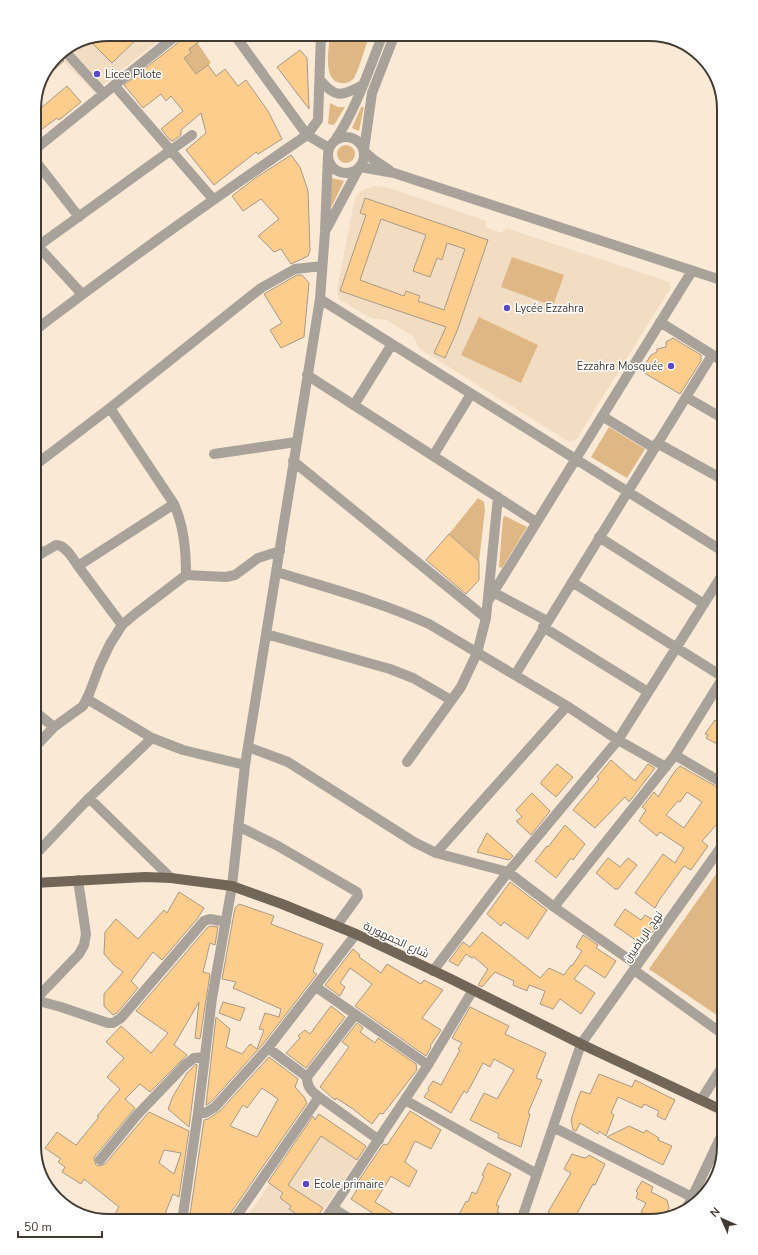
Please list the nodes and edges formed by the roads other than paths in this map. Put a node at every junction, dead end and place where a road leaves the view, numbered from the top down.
1 (169, 41) edge
2 (239, 41) edge
3 (321, 41) edge
4 (380, 41) edge
5 (392, 41) edge
6 (68, 55) edge
7 (320, 80) junction
8 (114, 85) junction
9 (363, 85) junction
10 (104, 94) junction
11 (192, 135) dead end
12 (307, 135) junction
13 (336, 139) junction
14 (41, 144) edge
15 (170, 150) junction
16 (328, 151) junction
17 (364, 151) junction
18 (41, 168) edge
19 (360, 168) junction
20 (394, 172) junction
21 (213, 199) junction
22 (79, 217) junction
23 (325, 232) junction
24 (41, 241) edge
25 (41, 249) edge
26 (322, 266) junction
27 (692, 271) junction
28 (717, 279) edge
29 (82, 294) junction
30 (320, 300) junction
31 (660, 322) junction
32 (41, 326) edge
33 (392, 344) junction
34 (712, 355) junction
35 (717, 358) edge
36 (307, 375) junction
37 (471, 394) junction
38 (686, 397) junction
39 (354, 405) junction
40 (110, 408) junction
41 (717, 415) edge
42 (602, 416) junction
43 (296, 442) junction
44 (656, 445) junction
45 (214, 454) dead end
46 (433, 456) junction
47 (576, 459) junction
48 (41, 461) edge
49 (293, 461) junction
50 (717, 476) edge
51 (628, 491) junction
52 (498, 497) junction
53 (174, 504) junction
54 (536, 522) junction
55 (599, 537) junction
56 (717, 548) edge
57 (280, 551) junction
58 (41, 554) edge
59 (78, 566) junction
60 (276, 572) junction
61 (186, 575) junction
62 (572, 582) junction
63 (717, 583) edge
64 (493, 592) junction
65 (488, 601) junction
66 (704, 604) junction
67 (486, 618) junction
68 (545, 624) junction
69 (122, 625) junction
70 (266, 634) junction
71 (676, 648) junction
72 (477, 653) junction
73 (717, 672) edge
74 (515, 675) junction
75 (717, 687) edge
76 (648, 692) junction
77 (86, 699) junction
78 (451, 700) junction
79 (567, 706) junction
80 (41, 717) edge
81 (54, 728) junction
82 (152, 738) junction
83 (618, 740) junction
84 (41, 741) edge
85 (248, 747) junction
86 (675, 755) junction
87 (407, 762) dead end
88 (245, 765) junction
89 (666, 767) junction
90 (717, 780) edge
91 (90, 798) junction
92 (238, 826) junction
93 (41, 849) edge
94 (436, 853) junction
95 (717, 853) edge
96 (508, 872) junction
97 (171, 878) junction
98 (78, 880) junction
99 (41, 883) edge
100 (232, 886) junction
101 (554, 907) junction
102 (226, 922) junction
103 (337, 926) junction
104 (356, 934) junction
105 (636, 967) junction
106 (433, 971) junction
107 (316, 987) junction
108 (473, 990) junction
109 (41, 994) edge
110 (41, 1003) edge
111 (355, 1014) junction
112 (717, 1030) edge
113 (581, 1044) junction
114 (268, 1048) junction
115 (205, 1057) junction
116 (428, 1065) junction
117 (717, 1075) edge
118 (307, 1077) junction
119 (318, 1097) junction
120 (405, 1100) junction
121 (701, 1100) junction
122 (717, 1108) edge
123 (198, 1113) junction
124 (553, 1127) junction
125 (379, 1140) junction
126 (717, 1145) edge
127 (100, 1160) dead end
128 (537, 1174) junction
129 (692, 1198) joint
130 (333, 1208) junction
131 (183, 1214) edge
132 (238, 1214) edge
133 (329, 1214) edge
134 (342, 1214) edge
135 (523, 1214) edge

1 - 8 street
2 - 12 street
3 - 7 street
4 - 9 street
5 - 17 street
6 - 10 street
7 - 9 street
7 - 12 street
8 - 10 street
8 - 15 street
9 - 13 street
10 - 14 street
11 - 15 street
12 - 16 street
12 - 21 street
13 - 16 street
13 - 17 street
15 - 21 street
15 - 22 street
16 - 19 street
16 - 23 street
17 - 19 street
17 - 20 street
18 - 22 street
19 - 20 street
19 - 23 street
20 - 27 street
21 - 29 street
22 - 24 street
23 - 26 street
25 - 29 street
26 - 30 street
26 - 40 street
27 - 28 street
27 - 31 street
29 - 32 street
30 - 33 street
30 - 36 street
31 - 34 street
31 - 42 street
33 - 37 street
33 - 39 street
34 - 35 street
34 - 38 street
36 - 39 street
36 - 43 street
37 - 46 street
37 - 47 street
38 - 41 street
38 - 44 street
39 - 46 street
40 - 48 street
40 - 53 street
42 - 44 street
42 - 47 street
43 - 45 street
43 - 49 street
44 - 50 street
44 - 51 street
46 - 52 street
47 - 51 street
47 - 54 street
49 - 57 street
49 - 67 street
51 - 55 street
51 - 56 street
52 - 54 street
52 - 65 street
53 - 59 street
53 - 61 street
54 - 64 street
55 - 62 street
55 - 66 street
57 - 60 street
57 - 61 street
58 - 59 street
59 - 69 street
60 - 70 street
60 - 72 street
61 - 69 street
62 - 68 street
62 - 71 street
63 - 66 street
64 - 65 street
64 - 68 street
65 - 67 street
66 - 71 street
67 - 72 street
68 - 74 street
68 - 76 street
69 - 77 street
70 - 78 street
70 - 85 street
71 - 73 street
71 - 76 street
72 - 74 street
72 - 78 street
74 - 79 street
75 - 86 street
76 - 83 street
77 - 81 street
77 - 82 street
78 - 87 street
79 - 83 street
79 - 94 street
80 - 81 street
81 - 84 street
82 - 88 street
82 - 91 street
83 - 89 street
83 - 96 street
85 - 88 street
85 - 94 street
86 - 89 street
86 - 90 street
88 - 92 street
89 - 101 street
91 - 93 street
91 - 97 street
92 - 100 street
92 - 103 street
94 - 96 street
95 - 105 street, نهج الرياضيين
96 - 101 street
96 - 106 street
97 - 98 main road, شارع الجمهورية
97 - 100 main road, شارع الجمهورية
98 - 99 main road, شارع الجمهورية
98 - 109 street
100 - 102 street
100 - 103 main road, شارع الجمهورية
101 - 105 street
102 - 110 street
102 - 115 street
103 - 104 main road, شارع الجمهورية
104 - 106 main road, شارع الجمهورية
104 - 107 street
105 - 112 street
105 - 113 street, نهج الرياضيين
106 - 108 main road, شارع الجمهورية
107 - 111 street
107 - 114 street
108 - 113 main road, شارع الجمهورية
108 - 116 street
111 - 116 street
111 - 118 street
113 - 121 main road, شارع الجمهورية
113 - 124 street, نهج الرياضيين
114 - 118 street
114 - 123 street
115 - 123 street
115 - 127 street
116 - 120 street
117 - 121 street
118 - 119 street
119 - 125 street
119 - 132 street
120 - 125 street
120 - 128 street
121 - 122 main road, شارع الجمهورية
123 - 131 street
124 - 128 street, نهج الرياضيين
124 - 129 street
125 - 130 street
126 - 129 street
128 - 135 street, نهج الرياضيين
130 - 133 street
130 - 134 street

